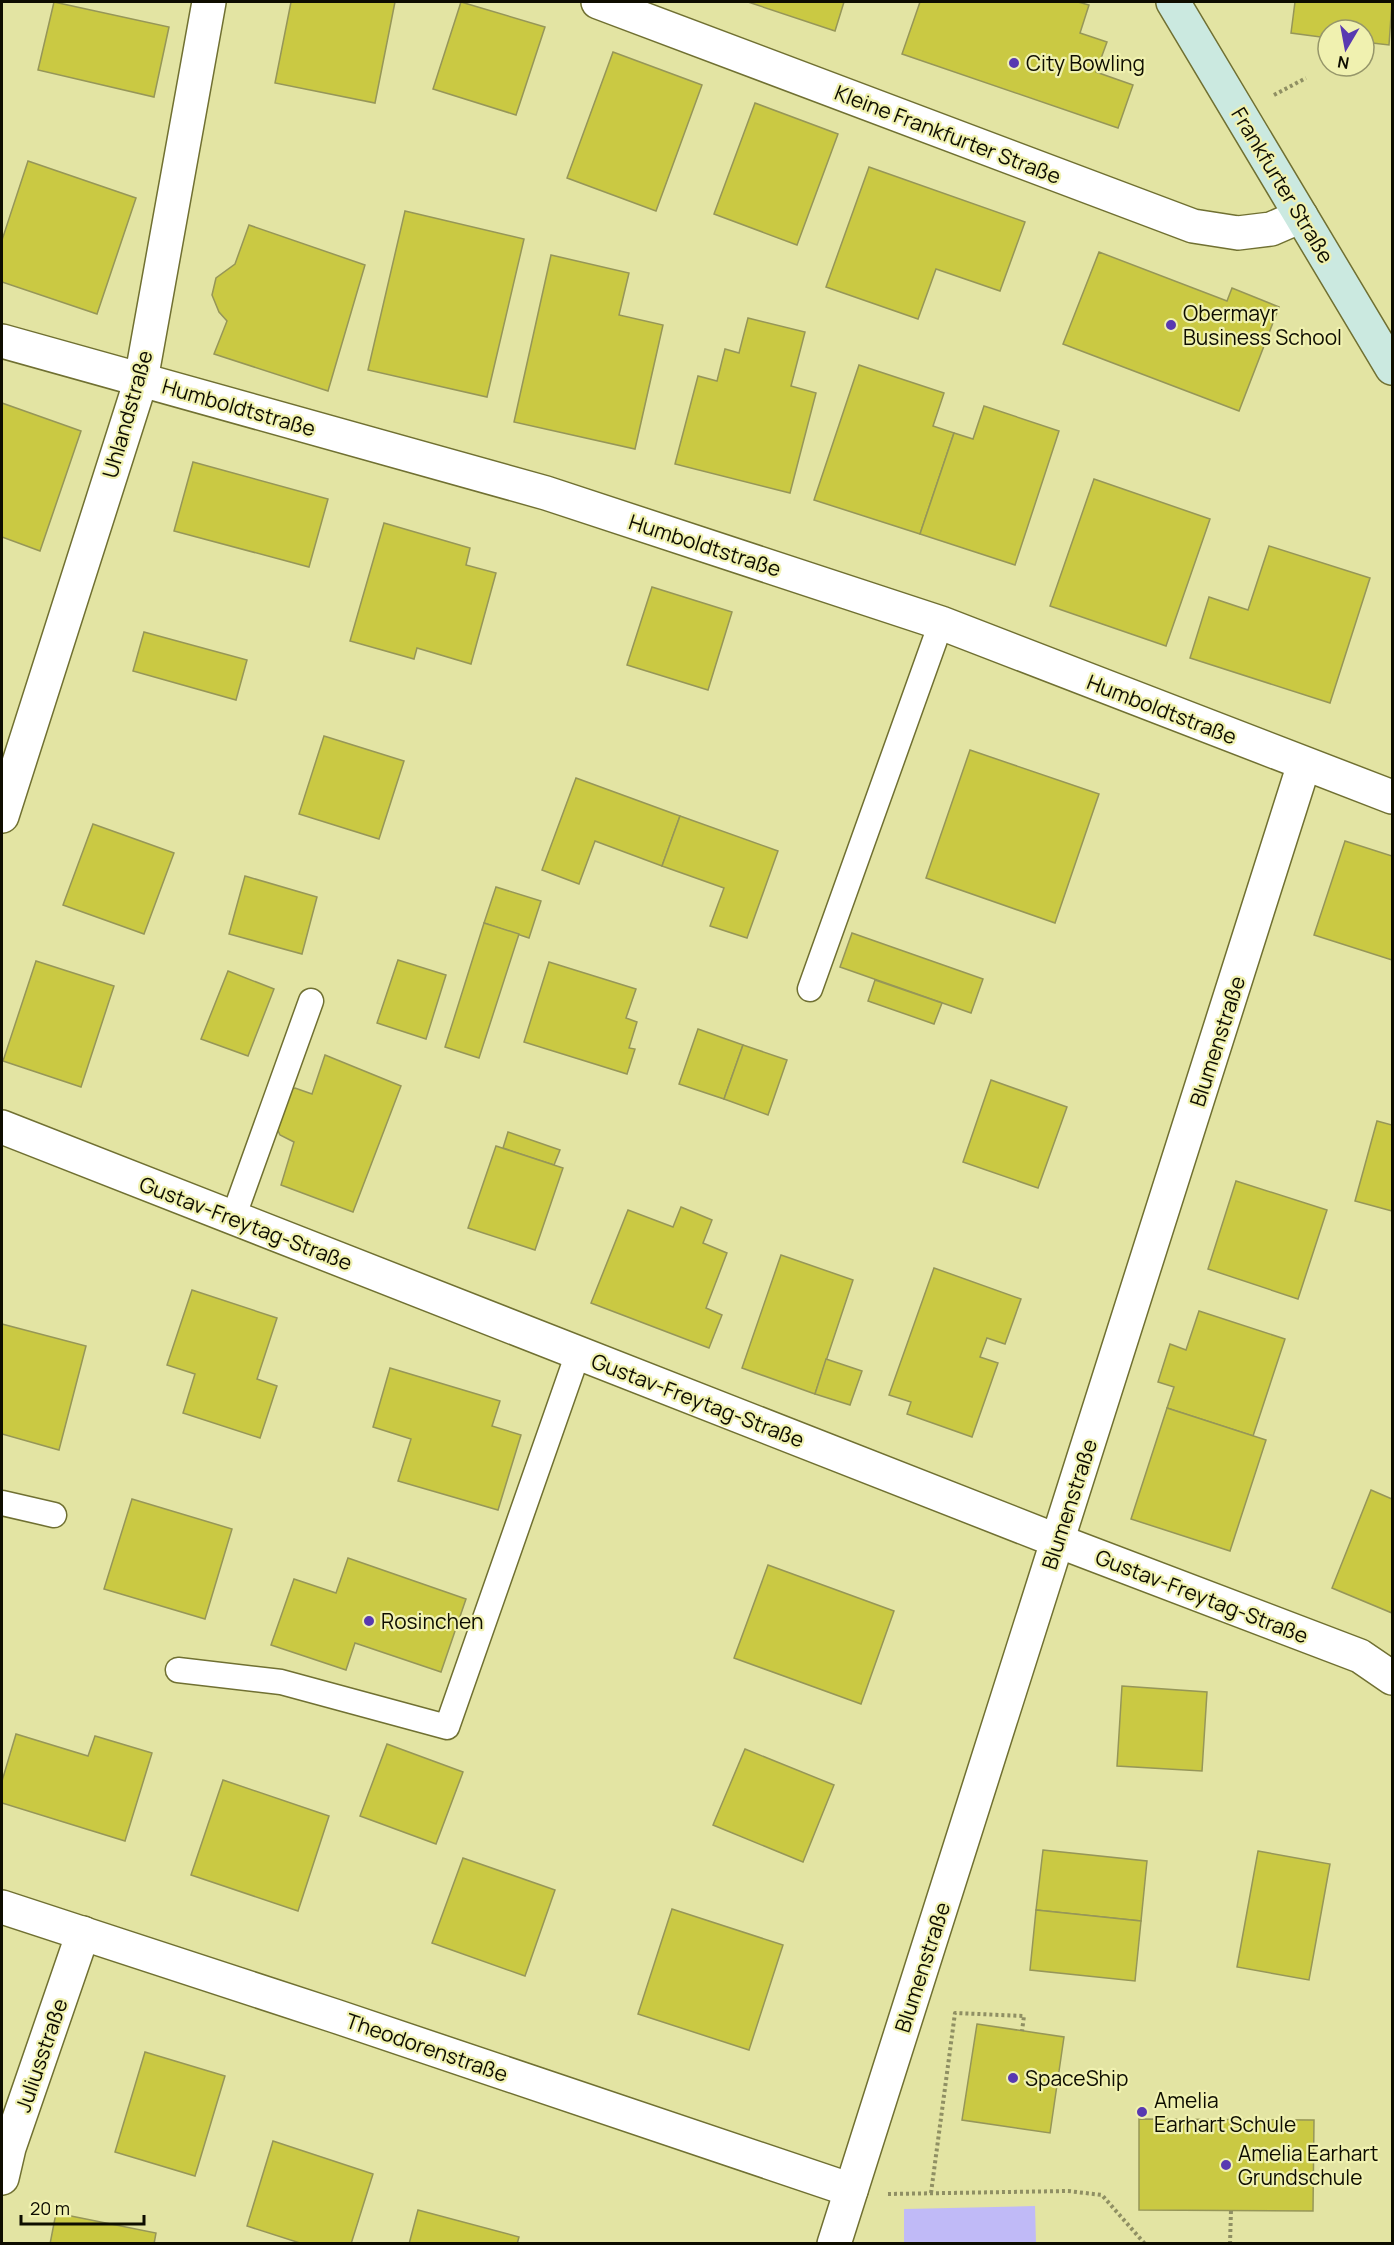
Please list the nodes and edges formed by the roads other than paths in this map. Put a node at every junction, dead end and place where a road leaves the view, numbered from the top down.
1 (209, 2) edge
2 (598, 2) edge
3 (1173, 2) edge
4 (1301, 216) junction
5 (2, 341) edge
6 (1392, 368) edge
7 (141, 380) junction
8 (941, 623) junction
9 (1304, 764) junction
10 (1392, 796) edge
11 (2, 816) edge
12 (810, 989) dead end
13 (311, 1001) dead end
14 (2, 1127) edge
15 (233, 1218) junction
16 (578, 1353) junction
17 (2, 1503) edge
18 (54, 1515) dead end
19 (1058, 1541) junction
20 (178, 1670) dead end
21 (1392, 1678) edge
22 (2, 1907) edge
23 (83, 1933) junction
24 (2, 2178) edge
25 (851, 2190) junction
26 (834, 2244) edge

1 - 7 street, Uhlandstraße
2 - 4 street, Kleine Frankfurter Straße
3 - 4 main road, Frankfurter Straße
4 - 6 main road, Frankfurter Straße
5 - 7 street, Humboldtstraße
7 - 8 street, Humboldtstraße
7 - 11 street, Uhlandstraße
8 - 9 street, Humboldtstraße
8 - 12 lane
9 - 10 street, Humboldtstraße
9 - 19 street, Blumenstraße
13 - 15 lane
14 - 15 street, Gustav-Freytag-Straße
15 - 16 street, Gustav-Freytag-Straße
16 - 19 street, Gustav-Freytag-Straße
16 - 20 lane
17 - 18 lane
19 - 21 street, Gustav-Freytag-Straße
19 - 25 street, Blumenstraße
22 - 23 street, Theodorenstraße
23 - 24 street, Juliusstraße
23 - 25 street, Theodorenstraße
25 - 26 street, Blumenstraße

